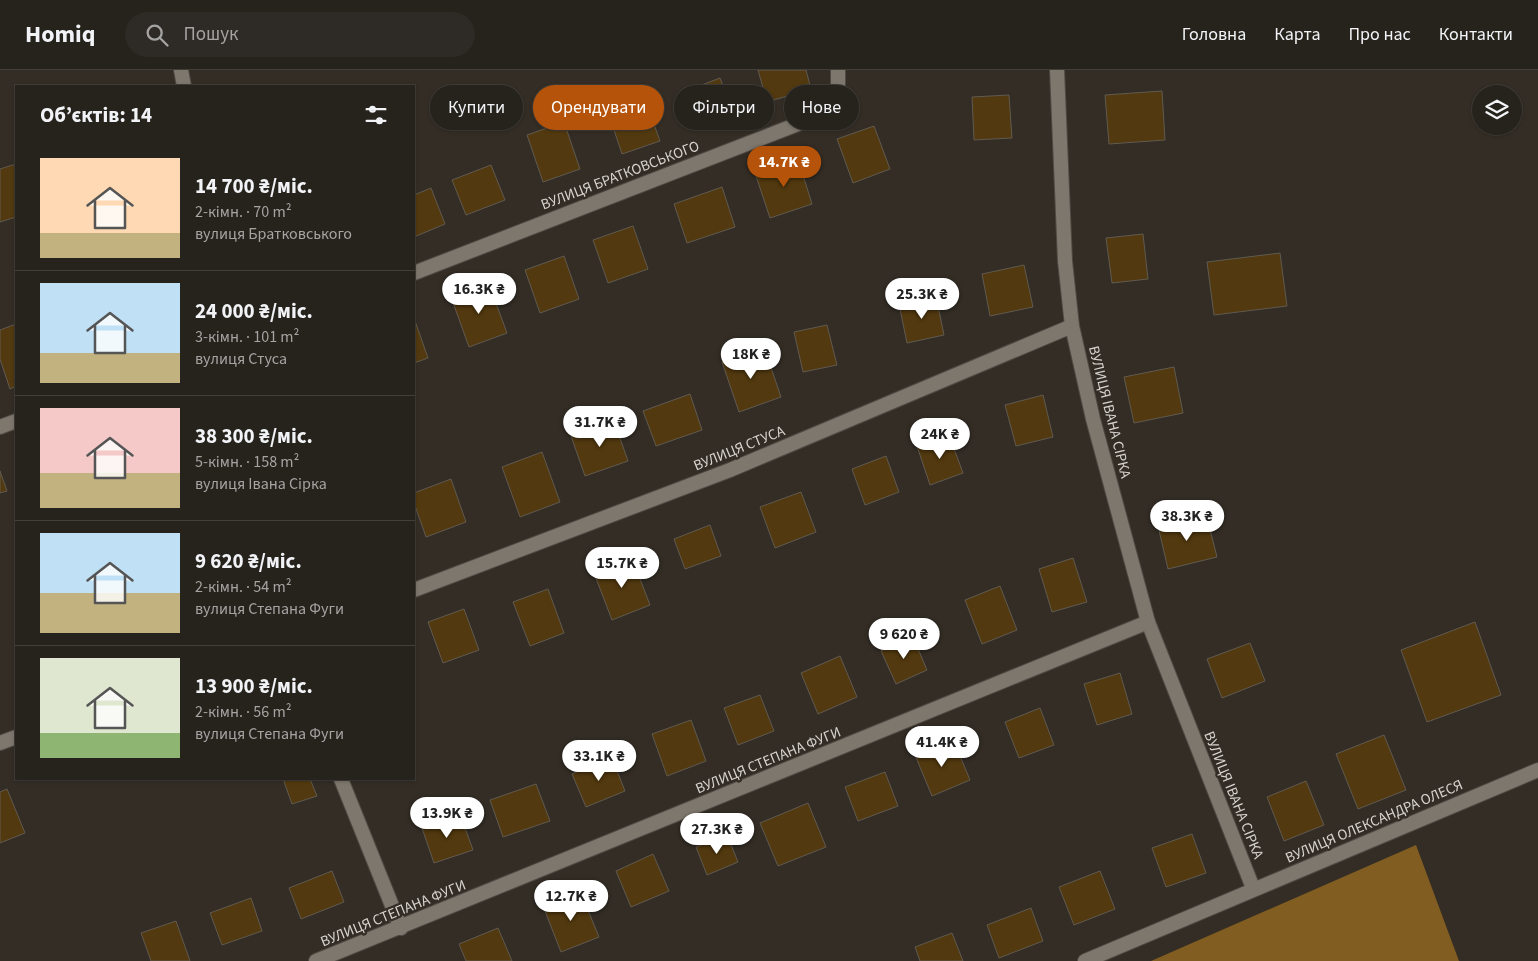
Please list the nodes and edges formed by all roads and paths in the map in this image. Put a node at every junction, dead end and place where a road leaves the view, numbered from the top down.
1 (181, 70) edge
2 (838, 70) edge
3 (1057, 70) edge
4 (184, 85) edge
5 (415, 273) edge
6 (1072, 326) junction
7 (15, 421) edge
8 (0, 427) edge
9 (415, 590) edge
10 (1148, 622) junction
11 (15, 737) edge
12 (0, 743) edge
13 (1538, 770) edge
14 (341, 780) edge
15 (1254, 888) junction
16 (401, 928) junction
17 (316, 961) edge
18 (1085, 961) edge

1 - 4 street
2 - 5 street, ВУЛИЦЯ БРАТКОВСЬКОГО
3 - 6 street, ВУЛИЦЯ ІВАНА СІРКА
6 - 9 street, ВУЛИЦЯ СТУСА
6 - 10 street, ВУЛИЦЯ ІВАНА СІРКА
7 - 8 street
10 - 15 street, ВУЛИЦЯ ІВАНА СІРКА
10 - 16 street, ВУЛИЦЯ СТЕПАНА ФУГИ
11 - 12 street
13 - 15 street, ВУЛИЦЯ ОЛЕКСАНДРА ОЛЕСЯ
14 - 16 street
15 - 18 street, ВУЛИЦЯ ОЛЕКСАНДРА ОЛЕСЯ
16 - 17 street, ВУЛИЦЯ СТЕПАНА ФУГИ

